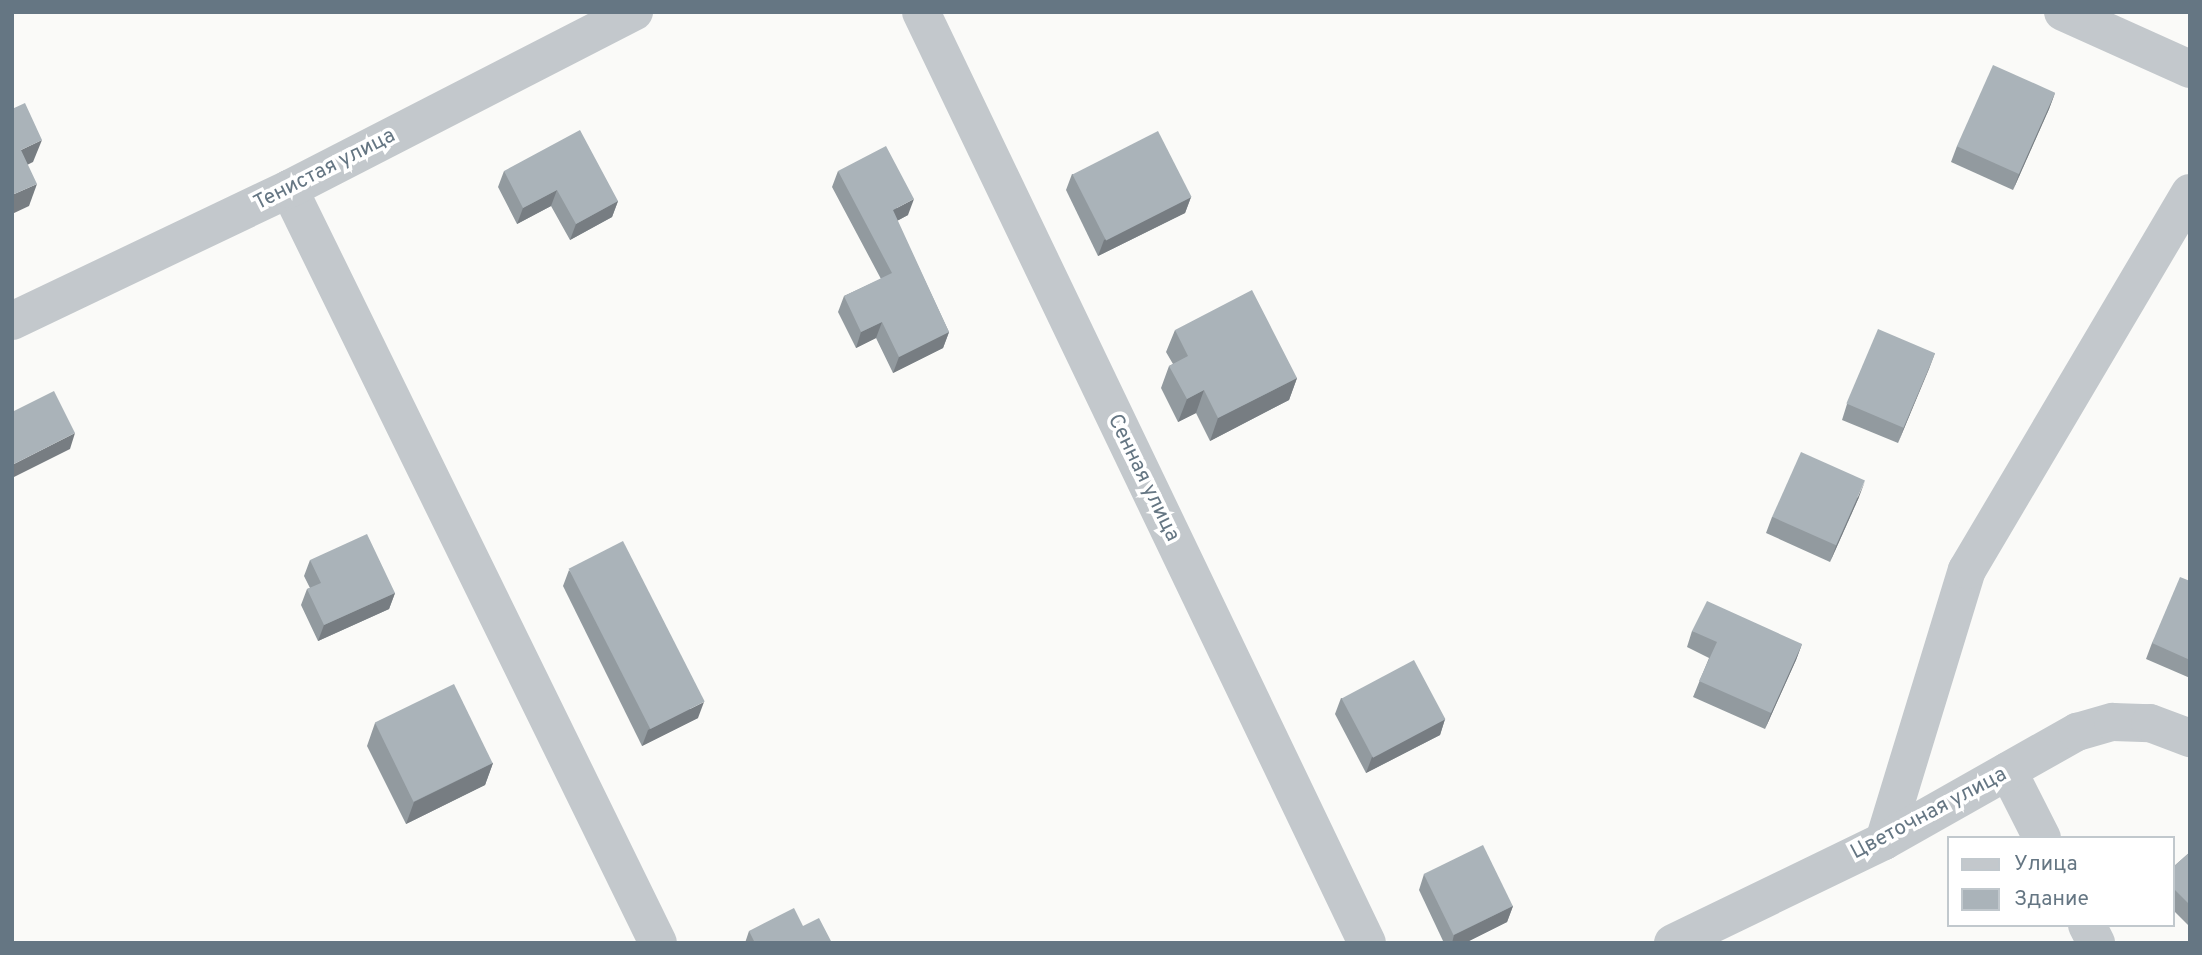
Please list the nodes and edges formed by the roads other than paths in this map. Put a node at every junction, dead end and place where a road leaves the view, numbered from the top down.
1 (634, 12) edge
2 (921, 12) edge
3 (2063, 12) edge
4 (2190, 69) edge
5 (289, 189) junction
6 (2190, 193) edge
7 (12, 321) edge
8 (2190, 738) edge
9 (2008, 771) junction
10 (2041, 836) edge
11 (1884, 841) junction
12 (2088, 927) edge
13 (658, 943) edge
14 (1367, 943) edge
15 (1673, 943) edge
16 (2096, 943) edge

1 - 5 street, Тенистая улица
2 - 14 street, Сенная улица
3 - 4 street
5 - 7 street, Тенистая улица
5 - 13 street
6 - 11 street
8 - 9 street, Цветочная улица
9 - 10 street
9 - 11 street, Цветочная улица
11 - 15 street, Цветочная улица
12 - 16 street

